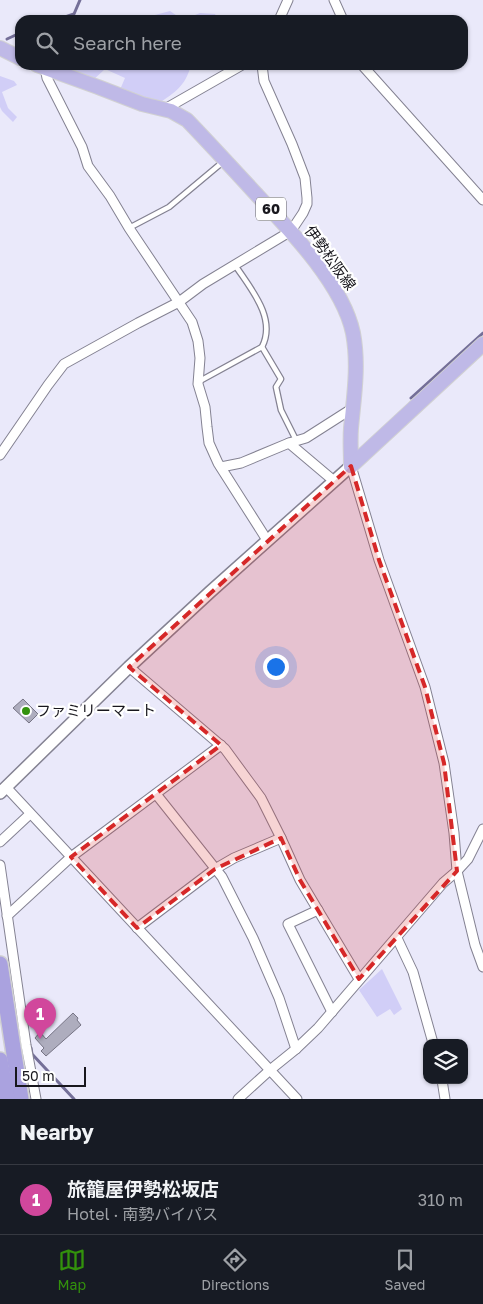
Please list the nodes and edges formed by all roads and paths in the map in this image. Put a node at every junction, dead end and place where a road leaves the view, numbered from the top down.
1 (288, 0) edge
2 (334, 0) edge
3 (281, 15) edge
4 (341, 15) edge
5 (0, 48) edge
6 (15, 56) edge
7 (43, 70) edge
8 (50, 70) edge
9 (233, 70) edge
10 (263, 70) edge
11 (366, 70) edge
12 (165, 109) junction
13 (226, 160) junction
14 (483, 200) edge
15 (129, 228) junction
16 (291, 231) junction
17 (235, 264) junction
18 (179, 302) junction
19 (483, 344) edge
20 (262, 348) junction
21 (198, 382) junction
22 (353, 408) junction
23 (292, 442) junction
24 (0, 455) edge
25 (351, 466) junction
26 (221, 467) junction
27 (334, 481) junction
28 (267, 540) junction
29 (129, 667) junction
30 (221, 745) junction
31 (3, 790) edge
32 (156, 794) junction
33 (30, 814) junction
34 (483, 829) edge
35 (281, 838) junction
36 (0, 842) edge
37 (71, 857) junction
38 (0, 865) edge
39 (214, 869) junction
40 (457, 871) junction
41 (318, 910) junction
42 (7, 916) junction
43 (137, 928) junction
44 (397, 938) junction
45 (0, 964) edge
46 (483, 967) edge
47 (360, 979) junction
48 (332, 1012) junction
49 (432, 1039) edge
50 (296, 1049) junction
51 (0, 1060) edge
52 (270, 1070) junction
53 (443, 1084) edge
54 (7, 1099) edge
55 (21, 1099) edge
56 (36, 1099) edge
57 (238, 1099) edge
58 (297, 1099) edge
59 (445, 1099) edge

1 - 3 street
2 - 4 street
5 - 6 main road
7 - 15 street
8 - 12 main road, 伊勢松阪線 / 60
9 - 12 street
10 - 16 street
11 - 14 street
12 - 13 main road, 伊勢松阪線 / 60
13 - 15 lane
13 - 16 main road, 伊勢松阪線 / 60
15 - 18 street
16 - 17 street
16 - 22 main road, 伊勢松阪線 / 60
17 - 18 street
17 - 20 lane
18 - 21 street
18 - 24 street
19 - 25 main road
20 - 21 lane
20 - 23 lane
21 - 26 street
22 - 23 street
22 - 25 main road, 伊勢松阪線 / 60
23 - 26 street
23 - 27 street
25 - 27 street
25 - 40 street
26 - 28 street
27 - 28 street
28 - 29 street
29 - 30 street
29 - 31 street
30 - 32 street
30 - 35 street
31 - 33 street
32 - 37 street
32 - 39 street
33 - 36 street
33 - 37 street
34 - 40 street
35 - 39 street
35 - 41 street
37 - 42 street
37 - 43 street
38 - 42 street
39 - 43 street
39 - 50 street
40 - 44 street
40 - 46 street
41 - 47 street
41 - 48 street
42 - 56 street
43 - 52 street
44 - 47 street
44 - 49 street
45 - 55 highway
47 - 48 street
48 - 50 street
50 - 52 street
51 - 54 highway
52 - 57 street
52 - 58 street
53 - 59 street

